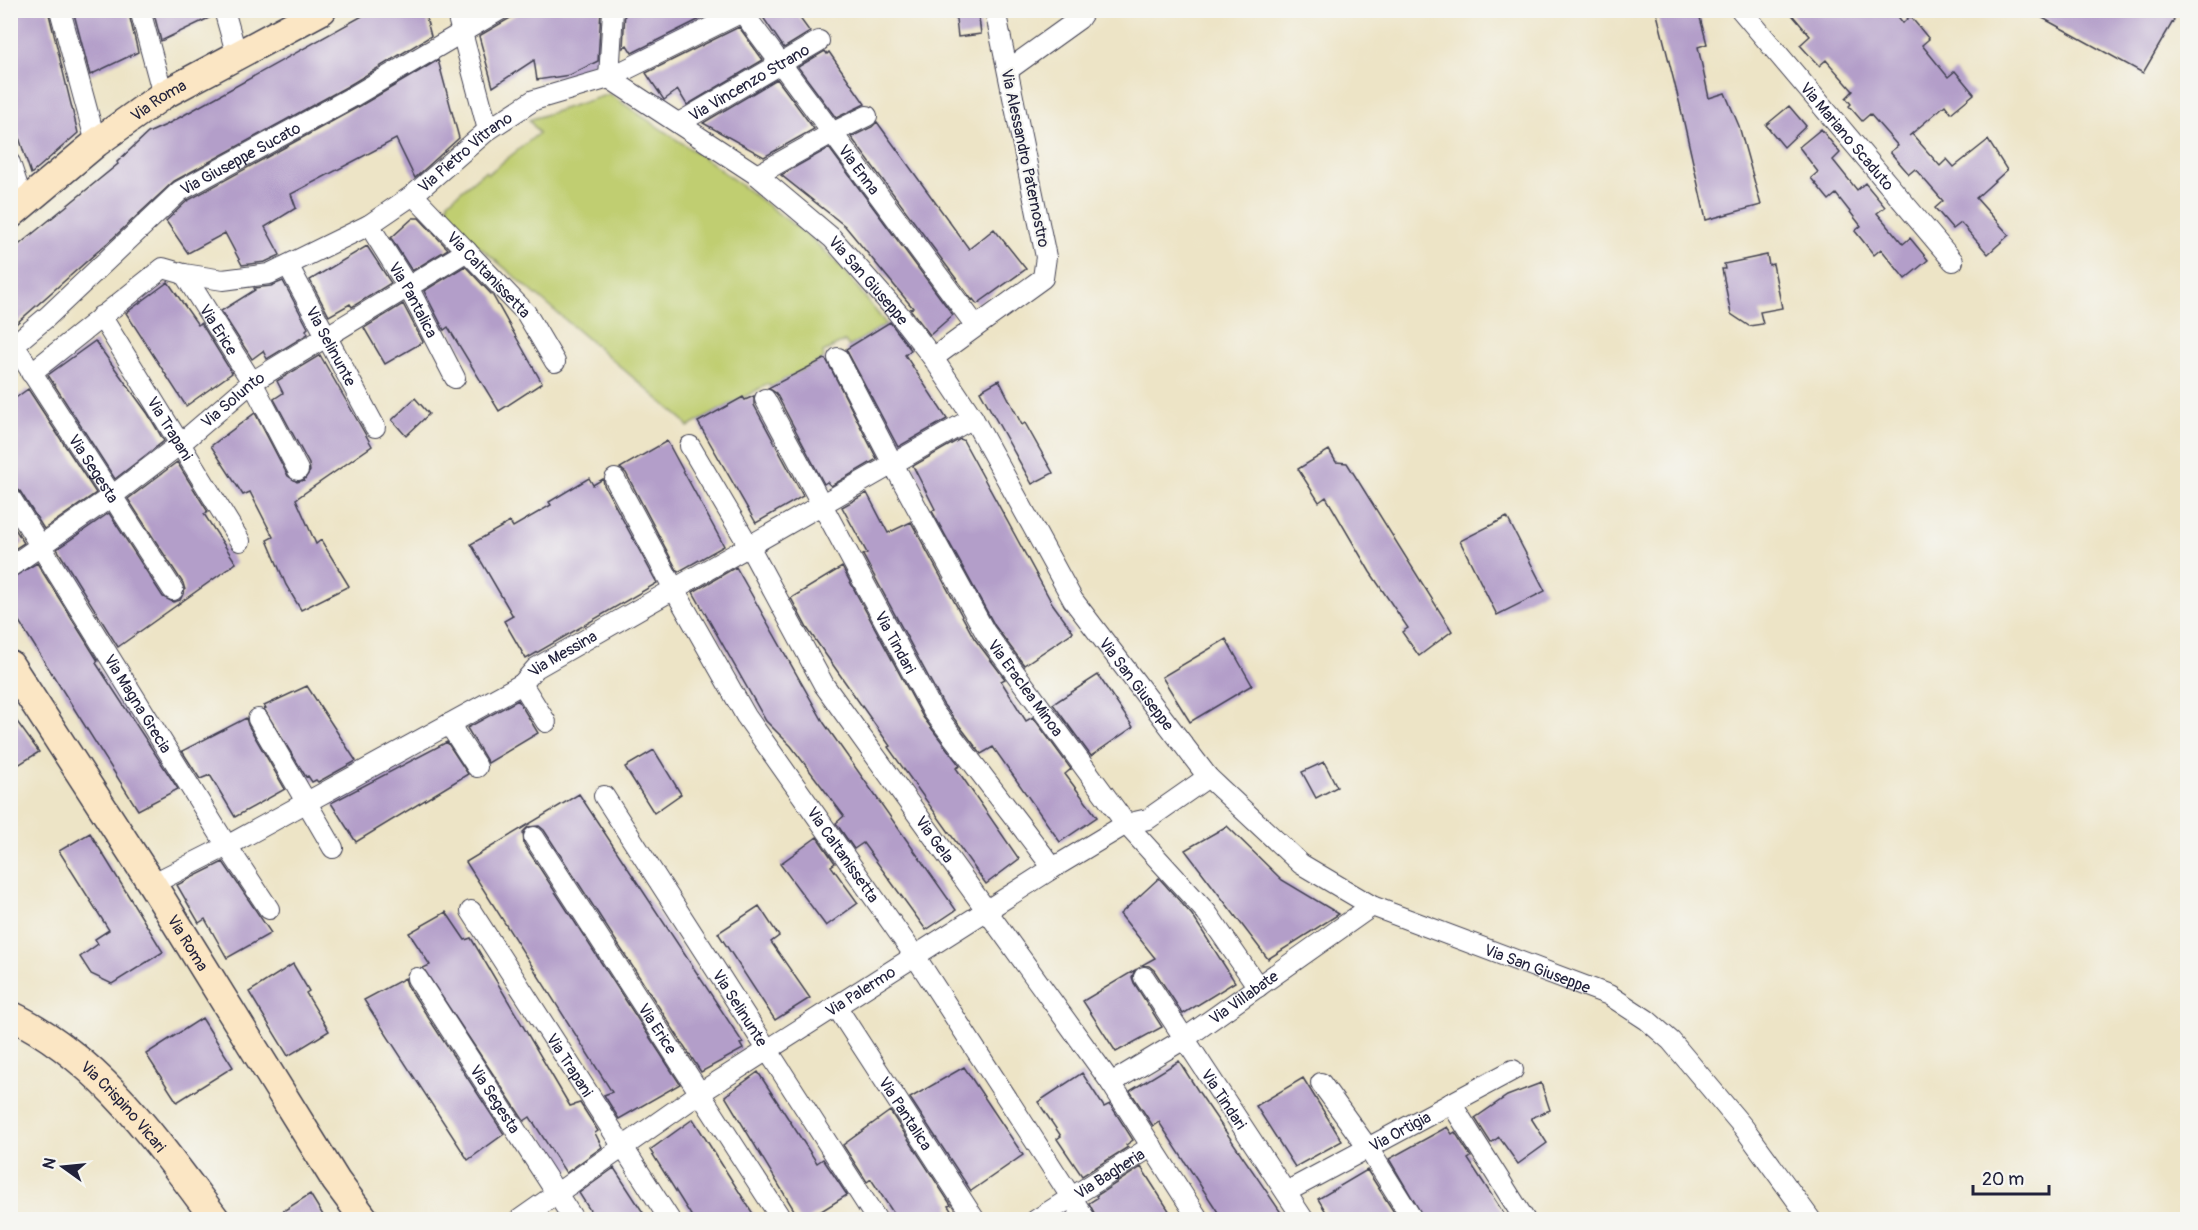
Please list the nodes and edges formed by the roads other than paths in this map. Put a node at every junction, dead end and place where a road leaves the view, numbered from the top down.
1 (60, 10) edge
2 (140, 10) edge
3 (224, 10) edge
4 (456, 10) edge
5 (500, 10) edge
6 (613, 10) edge
7 (995, 10) edge
8 (1084, 10) edge
9 (1741, 10) edge
10 (745, 12) edge
11 (310, 13) edge
12 (461, 33) junction
13 (819, 41) dead end
14 (237, 56) junction
15 (782, 63) junction
16 (1008, 70) junction
17 (609, 78) junction
18 (163, 94) junction
19 (867, 116) dead end
20 (679, 123) junction
21 (488, 130) junction
22 (832, 133) junction
23 (96, 143) junction
24 (10, 163) edge
25 (757, 175) junction
26 (413, 195) junction
27 (17, 210) edge
28 (369, 225) junction
29 (466, 251) junction
30 (1953, 261) dead end
31 (288, 265) junction
32 (184, 274) junction
33 (408, 288) junction
34 (101, 316) junction
35 (976, 326) junction
36 (328, 336) junction
37 (12, 347) edge
38 (838, 358) dead end
39 (933, 358) junction
40 (555, 363) dead end
41 (31, 372) junction
42 (455, 378) dead end
43 (252, 382) junction
44 (765, 399) dead end
45 (972, 418) junction
46 (375, 427) dead end
47 (180, 444) junction
48 (690, 446) dead end
49 (893, 464) junction
50 (298, 470) dead end
51 (615, 479) dead end
52 (112, 496) junction
53 (10, 497) edge
54 (822, 504) junction
55 (240, 541) dead end
56 (40, 544) junction
57 (749, 546) junction
58 (10, 567) edge
59 (674, 589) junction
60 (174, 590) dead end
61 (10, 665) edge
62 (522, 684) junction
63 (258, 719) dead end
64 (546, 722) dead end
65 (449, 724) junction
66 (477, 767) dead end
67 (1208, 777) junction
68 (604, 796) dead end
69 (306, 803) junction
70 (1126, 824) junction
71 (534, 837) dead end
72 (227, 846) junction
73 (333, 848) dead end
74 (1053, 868) junction
75 (153, 884) junction
76 (1372, 906) junction
77 (269, 909) dead end
78 (471, 911) dead end
79 (985, 911) junction
80 (915, 956) junction
81 (1144, 977) dead end
82 (417, 978) dead end
83 (1258, 987) junction
84 (836, 1006) junction
85 (10, 1015) edge
86 (1184, 1039) junction
87 (766, 1050) junction
88 (1513, 1070) dead end
89 (1111, 1083) junction
90 (1321, 1083) dead end
91 (700, 1093) junction
92 (1451, 1103) junction
93 (1152, 1146) junction
94 (623, 1147) junction
95 (1368, 1148) junction
96 (1286, 1192) junction
97 (557, 1194) junction
98 (1071, 1197) junction
99 (216, 1220) edge
100 (364, 1220) edge
101 (519, 1220) edge
102 (574, 1220) edge
103 (670, 1220) edge
104 (782, 1220) edge
105 (877, 1220) edge
106 (975, 1220) edge
107 (1036, 1220) edge
108 (1086, 1220) edge
109 (1199, 1220) edge
110 (1304, 1220) edge
111 (1413, 1220) edge
112 (1525, 1220) edge
113 (1811, 1220) edge

1 - 23 street
2 - 18 street
3 - 14 street
4 - 12 street
5 - 12 street, Via Giuseppe Sucato
6 - 17 street
7 - 16 street, Via Alessandro Paternostro
8 - 16 street
9 - 30 street, Via Mariano Scaduto
10 - 15 street, Via Enna
10 - 17 street, Via Pietro Vitrano
11 - 14 street, Via Roma
12 - 21 street
12 - 37 street, Via Giuseppe Sucato
13 - 15 street, Via Vincenzo Strano
14 - 18 street, Via Roma
15 - 20 street, Via Vincenzo Strano
15 - 22 street, Via Enna
16 - 35 street, Via Alessandro Paternostro
17 - 20 street, Via San Giuseppe
17 - 21 street, Via Pietro Vitrano
18 - 23 street, Via Roma
19 - 22 street
20 - 25 street, Via San Giuseppe
21 - 26 street, Via Pietro Vitrano
22 - 25 street
22 - 35 street, Via Enna
23 - 27 street, Via Roma
24 - 27 street
25 - 39 street, Via San Giuseppe
26 - 28 street, Via Pietro Vitrano
26 - 29 street, Via Caltanissetta
28 - 31 street, Via Pietro Vitrano
28 - 33 street, Via Pantalica
29 - 33 street, Via Solunto
29 - 40 street, Via Caltanissetta
31 - 32 street, Via Pietro Vitrano
31 - 36 street, Via Selinunte
32 - 34 street
32 - 43 street, Via Erice
33 - 36 street, Via Solunto
33 - 42 street, Via Pantalica
34 - 41 street
34 - 47 street, Via Trapani
35 - 39 street, Via Alessandro Paternostro
36 - 43 street, Via Solunto
36 - 46 street, Via Selinunte
37 - 41 street, Via Segesta
38 - 49 street, Via Eraclea Minoa
39 - 45 street, Via San Giuseppe
41 - 52 street, Via Segesta
43 - 47 street, Via Solunto
43 - 50 street, Via Erice
44 - 54 street, Via Tindari
45 - 49 street, Via Messina
45 - 67 street, Via San Giuseppe
47 - 52 street, Via Solunto
47 - 55 street, Via Trapani
48 - 57 street, Via Gela
49 - 54 street, Via Messina
49 - 70 street, Via Eraclea Minoa
51 - 59 street, Via Caltanissetta
52 - 56 street, Via Solunto
52 - 60 street, Via Segesta
53 - 56 street, Via Magna Grecia
54 - 57 street, Via Messina
54 - 74 street, Via Tindari
56 - 58 street, Via Solunto
56 - 72 street, Via Magna Grecia
57 - 59 street, Via Messina
57 - 79 street, Via Gela
59 - 62 street, Via Messina
59 - 80 street, Via Caltanissetta
61 - 75 street, Via Roma
62 - 64 street
62 - 65 street, Via Messina
63 - 69 street
65 - 66 street
65 - 69 street, Via Messina
67 - 70 street, Via Palermo
67 - 76 street, Via San Giuseppe
68 - 87 street, Via Selinunte
69 - 72 street, Via Messina
69 - 73 street
70 - 74 street, Via Palermo
70 - 83 street, Via Eraclea Minoa
71 - 91 street, Via Erice
72 - 75 street, Via Messina
72 - 77 street, Via Magna Grecia
74 - 79 street, Via Palermo
75 - 100 street, Via Roma
76 - 83 street, Via Villabate
76 - 113 street, Via San Giuseppe
78 - 94 street, Via Trapani
79 - 80 street, Via Palermo
79 - 89 street, Via Gela
80 - 84 street, Via Palermo
80 - 98 street, Via Caltanissetta
81 - 86 street, Via Tindari
82 - 97 street, Via Segesta
83 - 86 street, Via Villabate
84 - 87 street, Via Palermo
84 - 106 street, Via Pantalica
85 - 99 street, Via Crispino Vicari
86 - 89 street, Via Villabate
86 - 96 street, Via Tindari
87 - 91 street, Via Palermo
87 - 105 street, Via Selinunte
88 - 92 street, Via Ortigia
89 - 93 street, Via Gela
90 - 95 street
91 - 94 street, Via Palermo
91 - 104 street, Via Erice
92 - 95 street, Via Ortigia
92 - 112 street
93 - 98 street, Via Bagheria
93 - 109 street, Via Gela
94 - 97 street, Via Palermo
94 - 103 street, Via Trapani
95 - 96 street, Via Ortigia
95 - 111 street
96 - 110 street, Via Tindari
97 - 101 street, Via Palermo
97 - 102 street, Via Segesta
98 - 107 street, Via Bagheria
98 - 108 street, Via Caltanissetta

